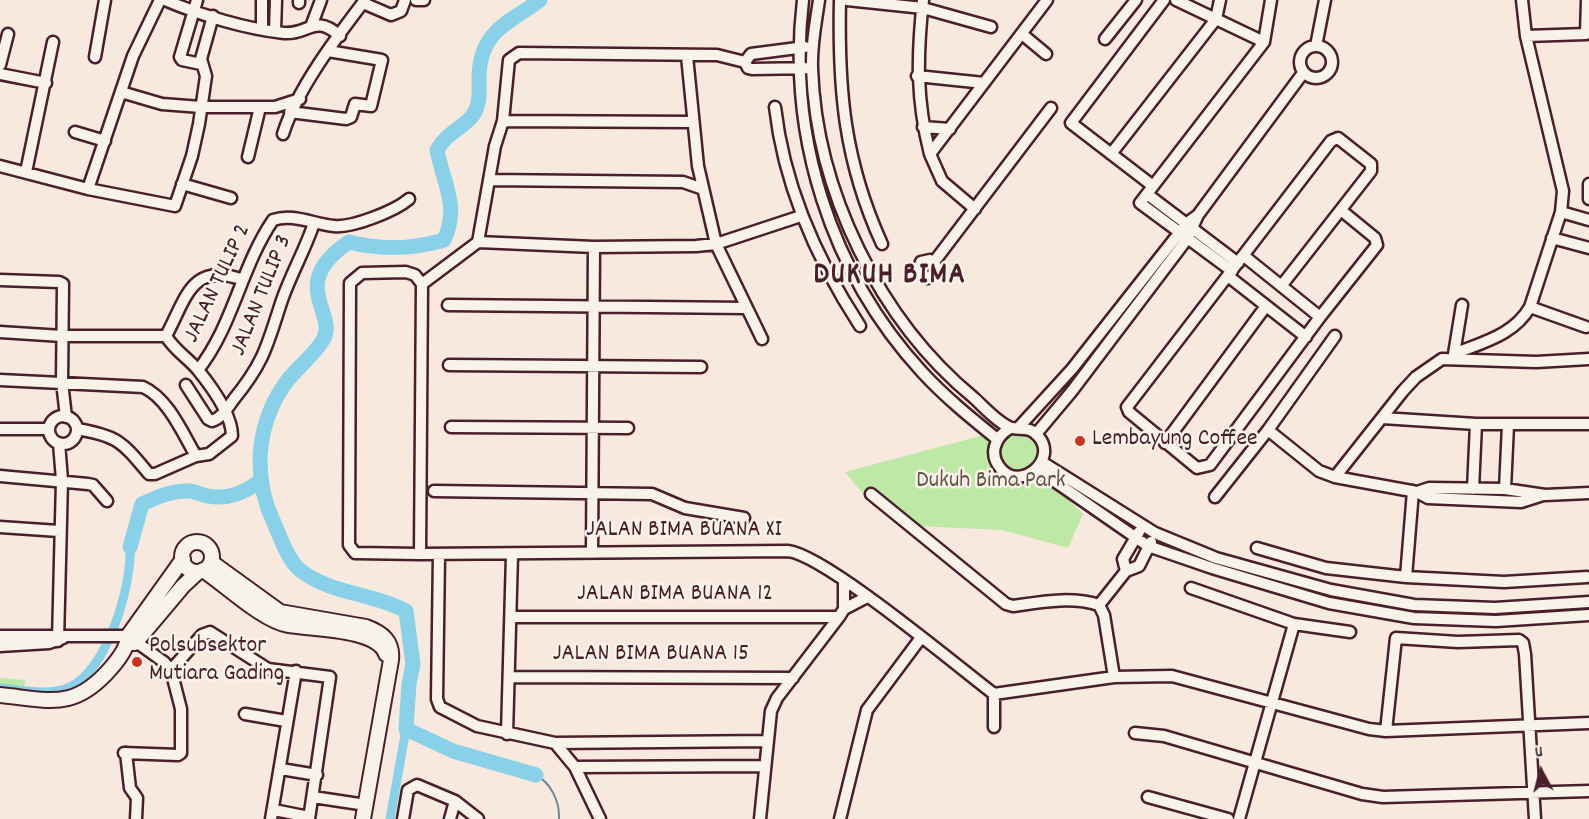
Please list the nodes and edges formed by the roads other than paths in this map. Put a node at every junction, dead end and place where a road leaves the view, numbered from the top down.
1 (105, 0) edge
2 (160, 0) edge
3 (165, 0) edge
4 (197, 0) edge
5 (262, 0) edge
6 (276, 0) edge
7 (321, 0) edge
8 (405, 0) edge
9 (416, 0) edge
10 (424, 0) edge
11 (803, 0) edge
12 (819, 0) edge
13 (840, 0) edge
14 (847, 0) edge
15 (1047, 0) edge
16 (1136, 0) edge
17 (1164, 0) edge
18 (1176, 0) edge
19 (1220, 0) edge
20 (1271, 0) edge
21 (1325, 0) edge
22 (1522, 0) edge
23 (1587, 0) edge
24 (364, 2) edge
25 (923, 4) edge
26 (193, 12) junction
27 (213, 16) junction
28 (1216, 19) junction
29 (312, 24) junction
30 (991, 27) dead end
31 (262, 28) junction
32 (275, 31) junction
33 (8, 34) dead end
34 (1022, 34) junction
35 (340, 36) junction
36 (1526, 36) junction
37 (1105, 39) dead end
38 (53, 42) dead end
39 (1264, 42) junction
40 (1316, 46) junction
41 (799, 47) junction
42 (813, 48) junction
43 (328, 51) junction
44 (1046, 54) dead end
45 (687, 56) junction
46 (95, 57) dead end
47 (745, 62) junction
48 (201, 64) junction
49 (0, 65) edge
50 (798, 68) junction
51 (812, 68) junction
52 (1303, 73) junction
53 (0, 74) edge
54 (917, 76) junction
55 (46, 83) junction
56 (984, 83) junction
57 (121, 92) junction
58 (300, 99) junction
59 (260, 106) junction
60 (201, 107) junction
61 (775, 107) dead end
62 (1051, 108) dead end
63 (290, 112) junction
64 (503, 121) junction
65 (693, 122) junction
66 (923, 127) junction
67 (950, 129) junction
68 (75, 132) dead end
69 (283, 134) dead end
70 (105, 141) junction
71 (930, 154) junction
72 (1112, 154) junction
73 (248, 157) dead end
74 (0, 166) edge
75 (26, 172) junction
76 (489, 180) junction
77 (182, 184) junction
78 (1589, 184) edge
79 (88, 189) junction
80 (704, 189) junction
81 (1150, 190) junction
82 (231, 198) dead end
83 (409, 199) dead end
84 (1589, 199) edge
85 (975, 209) junction
86 (1342, 211) junction
87 (1561, 212) junction
88 (801, 216) junction
89 (1589, 220) edge
90 (314, 223) junction
91 (1190, 225) junction
92 (1183, 236) junction
93 (1552, 238) junction
94 (477, 242) junction
95 (716, 244) junction
96 (882, 244) dead end
97 (594, 247) junction
98 (1589, 248) edge
99 (934, 262) dead end
100 (1235, 267) junction
101 (0, 280) edge
102 (243, 280) junction
103 (422, 284) junction
104 (1282, 285) junction
105 (448, 305) dead end
106 (1462, 305) dead end
107 (594, 306) junction
108 (1266, 306) junction
109 (1530, 307) junction
110 (747, 308) junction
111 (1320, 317) junction
112 (903, 320) junction
113 (860, 326) dead end
114 (1586, 327) dead end
115 (0, 332) edge
116 (890, 332) junction
117 (62, 336) junction
118 (166, 336) junction
119 (1335, 336) dead end
120 (1306, 337) junction
121 (762, 339) dead end
122 (1589, 359) edge
123 (449, 364) dead end
124 (593, 366) junction
125 (701, 367) dead end
126 (1072, 369) junction
127 (198, 370) junction
128 (1083, 376) junction
129 (0, 380) edge
130 (62, 382) junction
131 (186, 385) dead end
132 (225, 411) junction
133 (66, 417) junction
134 (1382, 418) junction
135 (1476, 424) junction
136 (1508, 424) junction
137 (1589, 424) edge
138 (451, 427) dead end
139 (593, 427) junction
140 (1015, 427) junction
141 (628, 428) dead end
142 (0, 429) edge
143 (50, 429) junction
144 (77, 429) junction
145 (1268, 430) junction
146 (1036, 434) junction
147 (997, 439) junction
148 (59, 443) junction
149 (1165, 443) junction
150 (196, 456) junction
151 (1040, 465) junction
152 (0, 476) edge
153 (1335, 477) junction
154 (62, 480) junction
155 (1473, 489) junction
156 (1505, 489) junction
157 (434, 491) dead end
158 (1415, 492) junction
159 (1589, 493) edge
160 (592, 494) junction
161 (871, 495) dead end
162 (1545, 495) junction
163 (1215, 497) dead end
164 (107, 501) dead end
165 (744, 518) dead end
166 (1143, 526) junction
167 (0, 527) edge
168 (59, 531) junction
169 (1155, 533) junction
170 (1136, 537) junction
171 (1149, 546) junction
172 (1257, 548) dead end
173 (592, 553) junction
174 (420, 554) junction
175 (439, 555) junction
176 (512, 555) junction
177 (183, 559) junction
178 (204, 568) junction
179 (1126, 571) junction
180 (1406, 577) junction
181 (1587, 577) dead end
182 (844, 581) junction
183 (1191, 588) dead end
184 (867, 597) junction
185 (1589, 602) edge
186 (1099, 605) junction
187 (841, 613) junction
188 (1589, 615) edge
189 (511, 617) junction
190 (1294, 624) junction
191 (1350, 632) dead end
192 (0, 636) edge
193 (60, 637) junction
194 (127, 639) junction
195 (920, 639) junction
196 (0, 646) edge
197 (171, 670) junction
198 (296, 671) junction
199 (509, 677) junction
200 (1114, 677) junction
201 (793, 678) junction
202 (994, 694) junction
203 (0, 695) edge
204 (1272, 702) junction
205 (246, 714) dead end
206 (286, 721) junction
207 (1589, 723) edge
208 (1529, 725) junction
209 (994, 727) dead end
210 (1386, 731) junction
211 (1135, 733) dead end
212 (507, 734) junction
213 (767, 741) junction
214 (555, 742) junction
215 (1255, 762) junction
216 (765, 766) junction
217 (575, 767) junction
218 (280, 769) junction
219 (317, 775) junction
220 (1589, 791) edge
221 (1534, 794) junction
222 (313, 797) junction
223 (1149, 797) dead end
224 (455, 801) junction
225 (364, 812) edge
226 (272, 814) edge
227 (309, 818) edge
228 (136, 819) edge
229 (403, 819) edge
230 (450, 819) edge
231 (478, 819) edge
232 (600, 819) edge
233 (760, 819) edge
234 (840, 819) edge
235 (1228, 819) edge
236 (1239, 819) edge
237 (1535, 819) edge

1 - 46 street
2 - 57 street
3 - 26 street
4 - 26 street
5 - 31 street
6 - 32 street
7 - 29 street
8 - 24 street
9 - 10 street
11 - 41 street
12 - 42 street
13 - 96 street
14 - 25 street
15 - 34 street
16 - 37 street
17 - 72 street
18 - 28 street
19 - 28 street
20 - 39 street
21 - 40 street
22 - 36 street
23 - 36 street
24 - 35 street
25 - 30 street
25 - 54 street
26 - 27 street
26 - 48 street
27 - 31 street
27 - 48 street
28 - 39 street
28 - 72 street
29 - 32 street
29 - 35 street
31 - 32 street
33 - 49 street
34 - 44 street
34 - 56 street
35 - 43 street
36 - 87 street
38 - 55 street
39 - 81 street
40 - 52 street
40 - 52 street
41 - 42 street
41 - 47 street
41 - 50 street
42 - 51 street
43 - 58 street
43 - 63 street
45 - 47 street
45 - 64 street
45 - 65 street
47 - 50 street
48 - 60 street
50 - 51 street
50 - 116 street
51 - 112 street
52 - 91 street
53 - 55 street
54 - 56 street
54 - 66 street
55 - 75 street
56 - 67 street
57 - 60 street
57 - 70 street
58 - 59 street
58 - 63 street
59 - 60 street
59 - 73 street
60 - 77 street
61 - 88 street
62 - 85 street
63 - 69 street
64 - 65 street
64 - 76 street
65 - 80 street
66 - 67 street
66 - 71 street
67 - 71 street
68 - 70 street
70 - 79 street
71 - 85 street
72 - 81 street
74 - 75 street
75 - 79 street
76 - 80 street
76 - 94 street
77 - 79 street
77 - 82 street
78 - 84 street
80 - 95 street
81 - 91 street
81 - 92 street
83 - 90 street
85 - 99 street
86 - 100 street
86 - 104 street
86 - 111 street
87 - 89 street
87 - 93 street
88 - 95 street
88 - 113 street
90 - 102 street, JALAN TULIP 2
90 - 132 street, JALAN TULIP 3
91 - 92 street
91 - 100 street
92 - 100 street
92 - 126 street
92 - 128 street
93 - 98 street
93 - 109 street
94 - 97 street
94 - 103 street
95 - 97 street
95 - 110 street
97 - 107 street
100 - 104 street
100 - 108 street
100 - 149 street
101 - 117 street
102 - 118 street
102 - 127 street, JALAN TULIP 2
103 - 174 street
103 - 174 street, JALAN BIMA BUANA XI
104 - 111 street
105 - 107 street
106 - 109 street
107 - 110 street
107 - 124 street
108 - 120 street
108 - 149 street
109 - 114 street
110 - 121 street
111 - 120 street
112 - 116 street
112 - 140 street
115 - 117 street
116 - 147 street
117 - 118 street
117 - 130 street
118 - 127 street
119 - 145 street
120 - 149 street
122 - 134 street
123 - 124 street
124 - 125 street
124 - 139 street
126 - 128 street
126 - 140 street
127 - 132 street
128 - 146 street
129 - 130 street
130 - 133 street
130 - 150 street
131 - 132 street
132 - 150 street
133 - 143 street
133 - 144 street
134 - 135 street
134 - 153 street
135 - 136 street
135 - 155 street
136 - 137 street
136 - 156 street
138 - 139 street
139 - 141 street
139 - 160 street
140 - 146 street
140 - 147 street
142 - 143 street
143 - 148 street
144 - 148 street
144 - 150 street
145 - 153 street
145 - 163 street
146 - 151 street
147 - 151 street
148 - 154 street
151 - 166 street
151 - 170 street
152 - 154 street
153 - 158 street
154 - 164 street
154 - 168 street
155 - 156 street
155 - 158 street
156 - 162 street
157 - 160 street
158 - 162 street
158 - 180 street
159 - 162 street
160 - 165 street
160 - 173 street
161 - 186 street
166 - 169 street
166 - 170 street
167 - 168 street
168 - 193 street
169 - 171 street
169 - 185 street
170 - 171 street
170 - 179 street
171 - 179 street
171 - 188 street
172 - 180 street
173 - 176 street, JALAN BIMA BUANA XI
173 - 182 street, JALAN BIMA BUANA XI
174 - 175 street, JALAN BIMA BUANA XI
175 - 176 street, JALAN BIMA BUANA XI
175 - 212 street
176 - 189 street
177 - 178 main road
177 - 178 main road
177 - 194 main road
178 - 194 main road
178 - 225 main road
179 - 186 street
180 - 181 street
182 - 184 street, JALAN BIMA BUANA XI
182 - 187 street
183 - 190 street
184 - 187 street
184 - 195 street, JALAN BIMA BUANA XI
186 - 200 street
187 - 189 street, JALAN BIMA BUANA 12
187 - 201 street
189 - 199 street
190 - 191 street
190 - 204 street
192 - 193 street
193 - 194 street
193 - 196 street
194 - 197 street
194 - 203 main road
195 - 202 street, JALAN BIMA BUANA XI
195 - 234 street
197 - 198 street
197 - 228 street
198 - 206 street
198 - 219 street
199 - 201 street, JALAN BIMA BUANA 15
199 - 212 street
200 - 202 street
200 - 204 street
201 - 213 street
202 - 209 street
204 - 210 street
204 - 215 street
205 - 206 street
206 - 218 street
207 - 208 street
208 - 210 street
208 - 210 street
208 - 221 street
211 - 215 street
212 - 214 street
213 - 214 street
213 - 216 street
214 - 217 street
215 - 221 street
215 - 236 street
216 - 217 street
216 - 233 street
217 - 232 street
218 - 219 street
218 - 226 street
219 - 222 street
220 - 221 street
221 - 237 street
222 - 225 street
222 - 227 street
223 - 235 street
224 - 229 street
224 - 230 street
224 - 231 street
226 - 227 street

